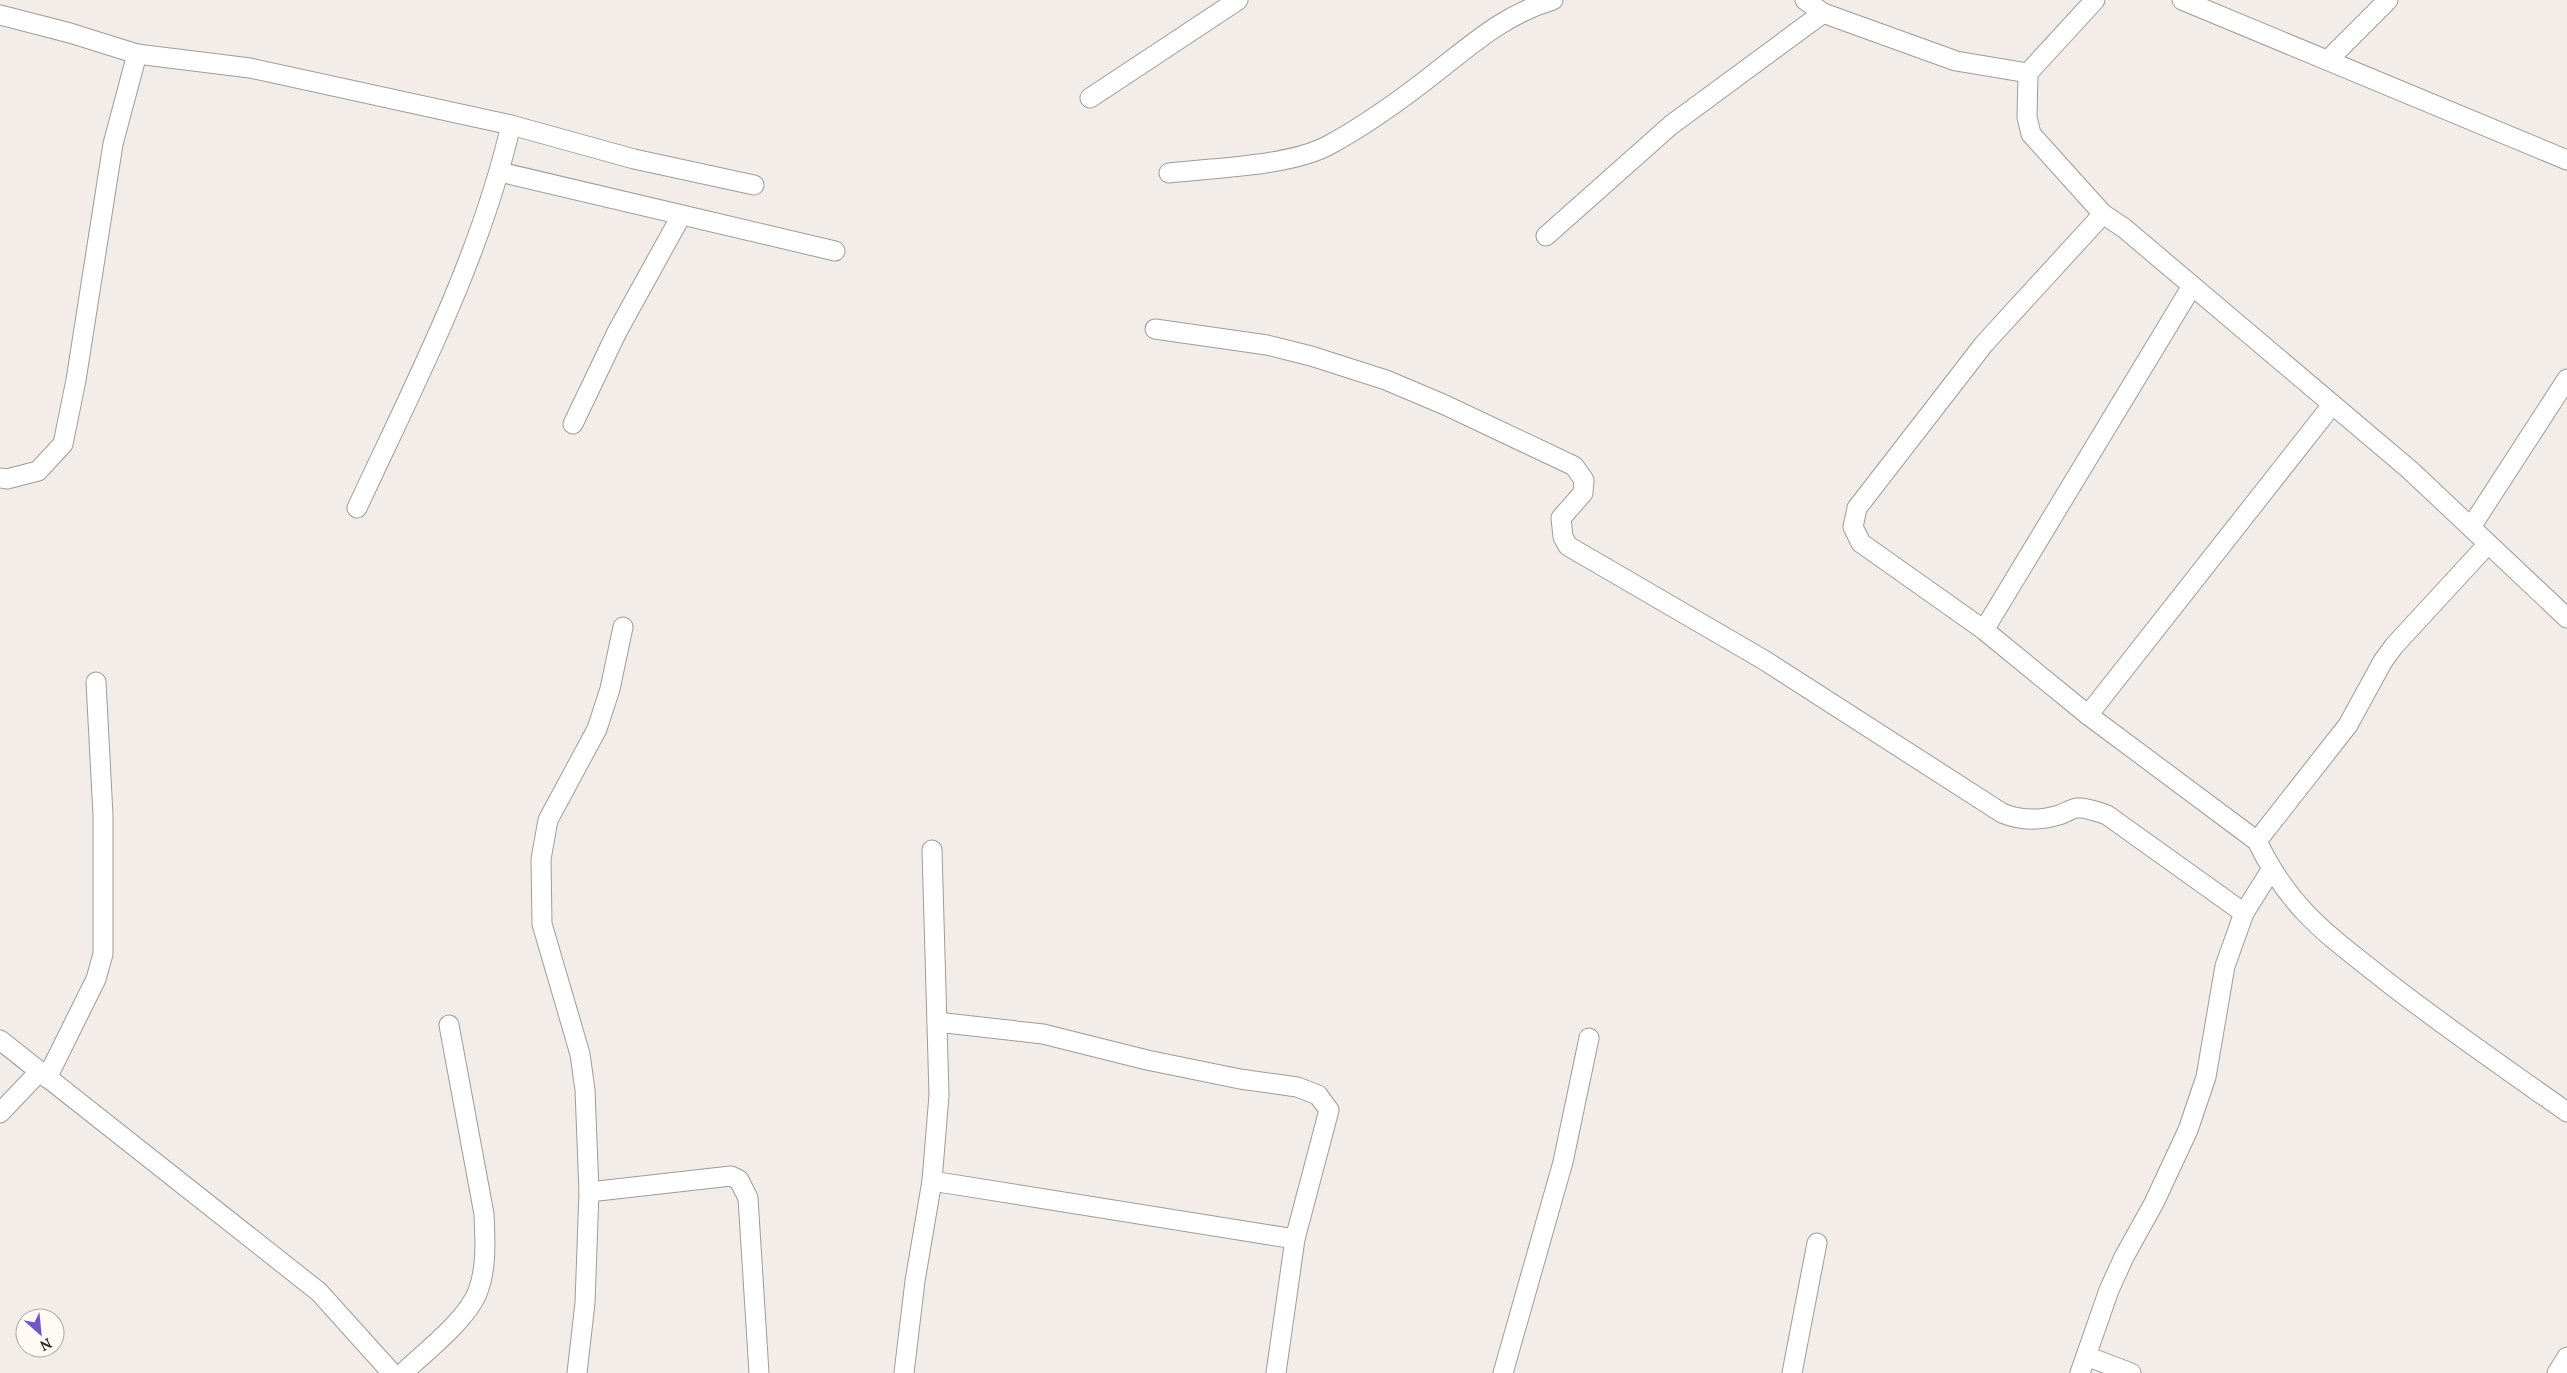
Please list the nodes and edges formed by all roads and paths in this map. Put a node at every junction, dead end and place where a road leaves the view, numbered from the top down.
1 (1238, 0) edge
2 (1553, 0) edge
3 (1805, 0) edge
4 (2095, 0) edge
5 (2182, 0) edge
6 (2388, 0) edge
7 (1823, 13) junction
8 (0, 15) edge
9 (137, 54) junction
10 (2329, 60) junction
11 (2028, 73) junction
12 (1090, 98) dead end
13 (511, 125) junction
14 (2567, 160) edge
15 (500, 172) junction
16 (1169, 173) dead end
17 (754, 185) dead end
18 (2104, 214) junction
19 (682, 216) junction
20 (1546, 236) dead end
21 (835, 251) dead end
22 (2192, 286) junction
23 (1156, 329) dead end
24 (2567, 379) edge
25 (2332, 405) junction
26 (573, 424) dead end
27 (0, 478) edge
28 (357, 508) dead end
29 (2471, 527) junction
30 (2487, 544) junction
31 (2567, 618) edge
32 (623, 627) dead end
33 (1984, 630) junction
34 (96, 682) dead end
35 (2088, 715) junction
36 (2257, 841) junction
37 (932, 850) dead end
38 (2271, 870) junction
39 (2244, 913) junction
40 (938, 1022) junction
41 (449, 1025) dead end
42 (1589, 1038) dead end
43 (0, 1040) edge
44 (43, 1074) junction
45 (2565, 1106) edge
46 (0, 1113) edge
47 (932, 1181) junction
48 (589, 1192) junction
49 (1295, 1239) junction
50 (1817, 1243) dead end
51 (2567, 1358) edge
52 (2083, 1365) edge
53 (1795, 1372) edge
54 (392, 1373) edge
55 (403, 1373) edge
56 (578, 1373) edge
57 (759, 1373) edge
58 (904, 1373) edge
59 (1276, 1373) edge
60 (1504, 1373) edge
61 (2131, 1373) edge
62 (2557, 1373) edge

1 - 12 street
2 - 16 street
3 - 7 street
4 - 11 street
5 - 10 street
6 - 10 street
7 - 11 street
7 - 20 street
8 - 9 street
9 - 13 street
9 - 27 street
10 - 14 street
11 - 18 street
13 - 15 street
13 - 17 street
15 - 19 street
15 - 28 street
18 - 22 street
18 - 33 street
19 - 21 street
19 - 26 street
22 - 25 street
22 - 33 street
23 - 39 street
24 - 29 street
25 - 29 street
25 - 35 street
29 - 30 street
30 - 31 street
30 - 36 street
32 - 48 street
33 - 35 street
34 - 44 street
35 - 36 street
36 - 38 street
37 - 40 street
38 - 39 street
38 - 45 street
39 - 52 street
40 - 47 street
40 - 49 street
41 - 55 street
42 - 60 street
43 - 44 street
44 - 46 street
44 - 54 street
47 - 49 street
47 - 58 street
48 - 56 street
48 - 57 street
49 - 59 street
50 - 53 street
51 - 62 street
52 - 61 street

